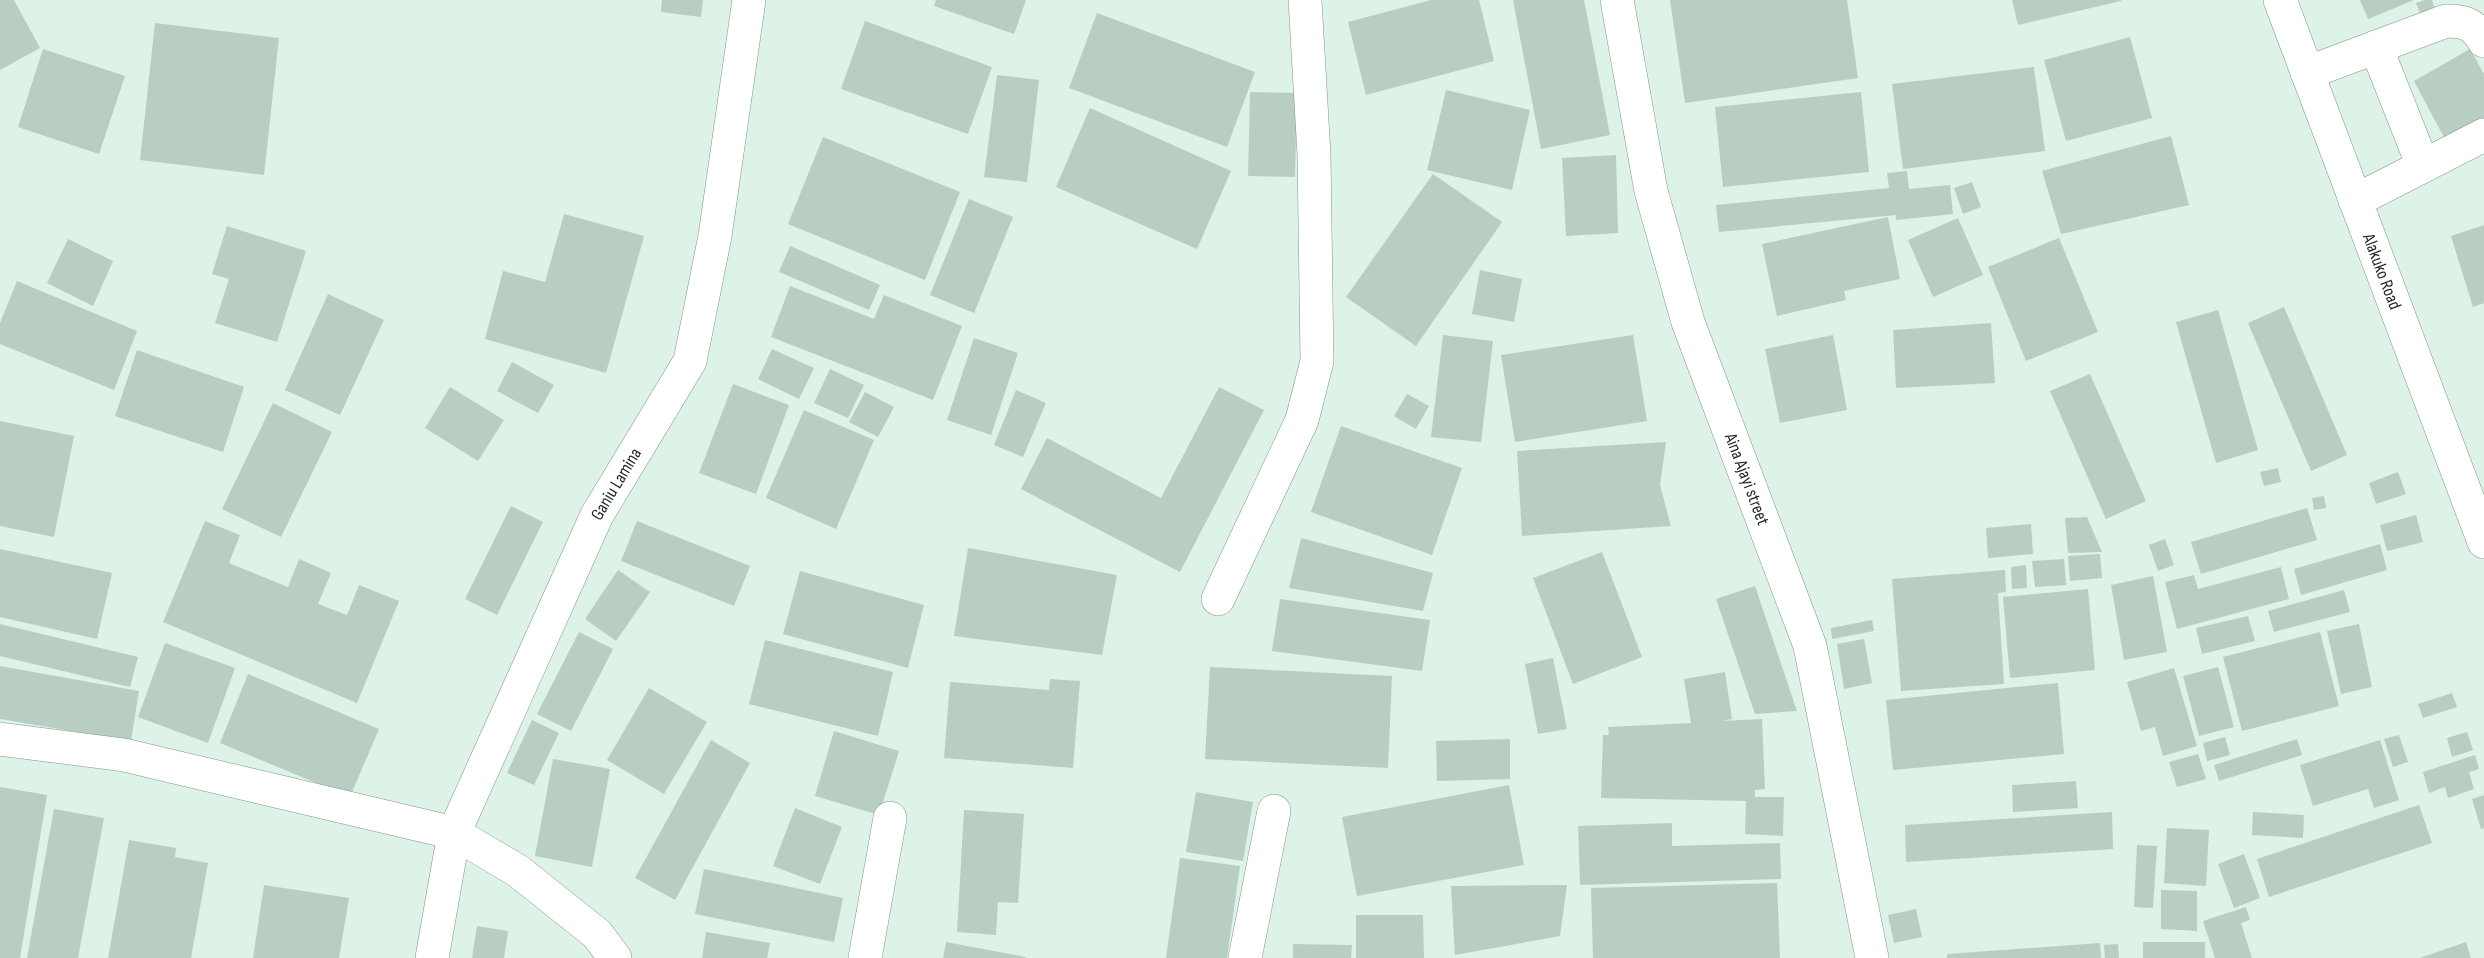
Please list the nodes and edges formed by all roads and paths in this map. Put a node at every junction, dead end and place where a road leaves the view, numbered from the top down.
1 (749, 0) edge
2 (1305, 0) edge
3 (1617, 0) edge
4 (2280, 0) edge
5 (2484, 41) edge
6 (2376, 47) junction
7 (2307, 73) junction
8 (2484, 135) edge
9 (2423, 166) junction
10 (2355, 201) junction
11 (2484, 542) edge
12 (1218, 599) dead end
13 (0, 739) edge
14 (1274, 811) dead end
15 (890, 818) dead end
16 (454, 833) junction
17 (432, 958) edge
18 (615, 958) edge
19 (865, 958) edge
20 (1245, 958) edge
21 (1872, 958) edge

1 - 16 street, Ganiu Lamina
2 - 12 street
3 - 21 street, Aina Ajayi street
4 - 7 street, Alakuko Road
5 - 6 street
6 - 7 street
6 - 9 street
7 - 10 street, Alakuko Road
8 - 9 street
9 - 10 street
10 - 11 street, Alakuko Road
13 - 16 street
14 - 20 street
15 - 19 street
16 - 17 street, Ganiu Lamina
16 - 18 street

